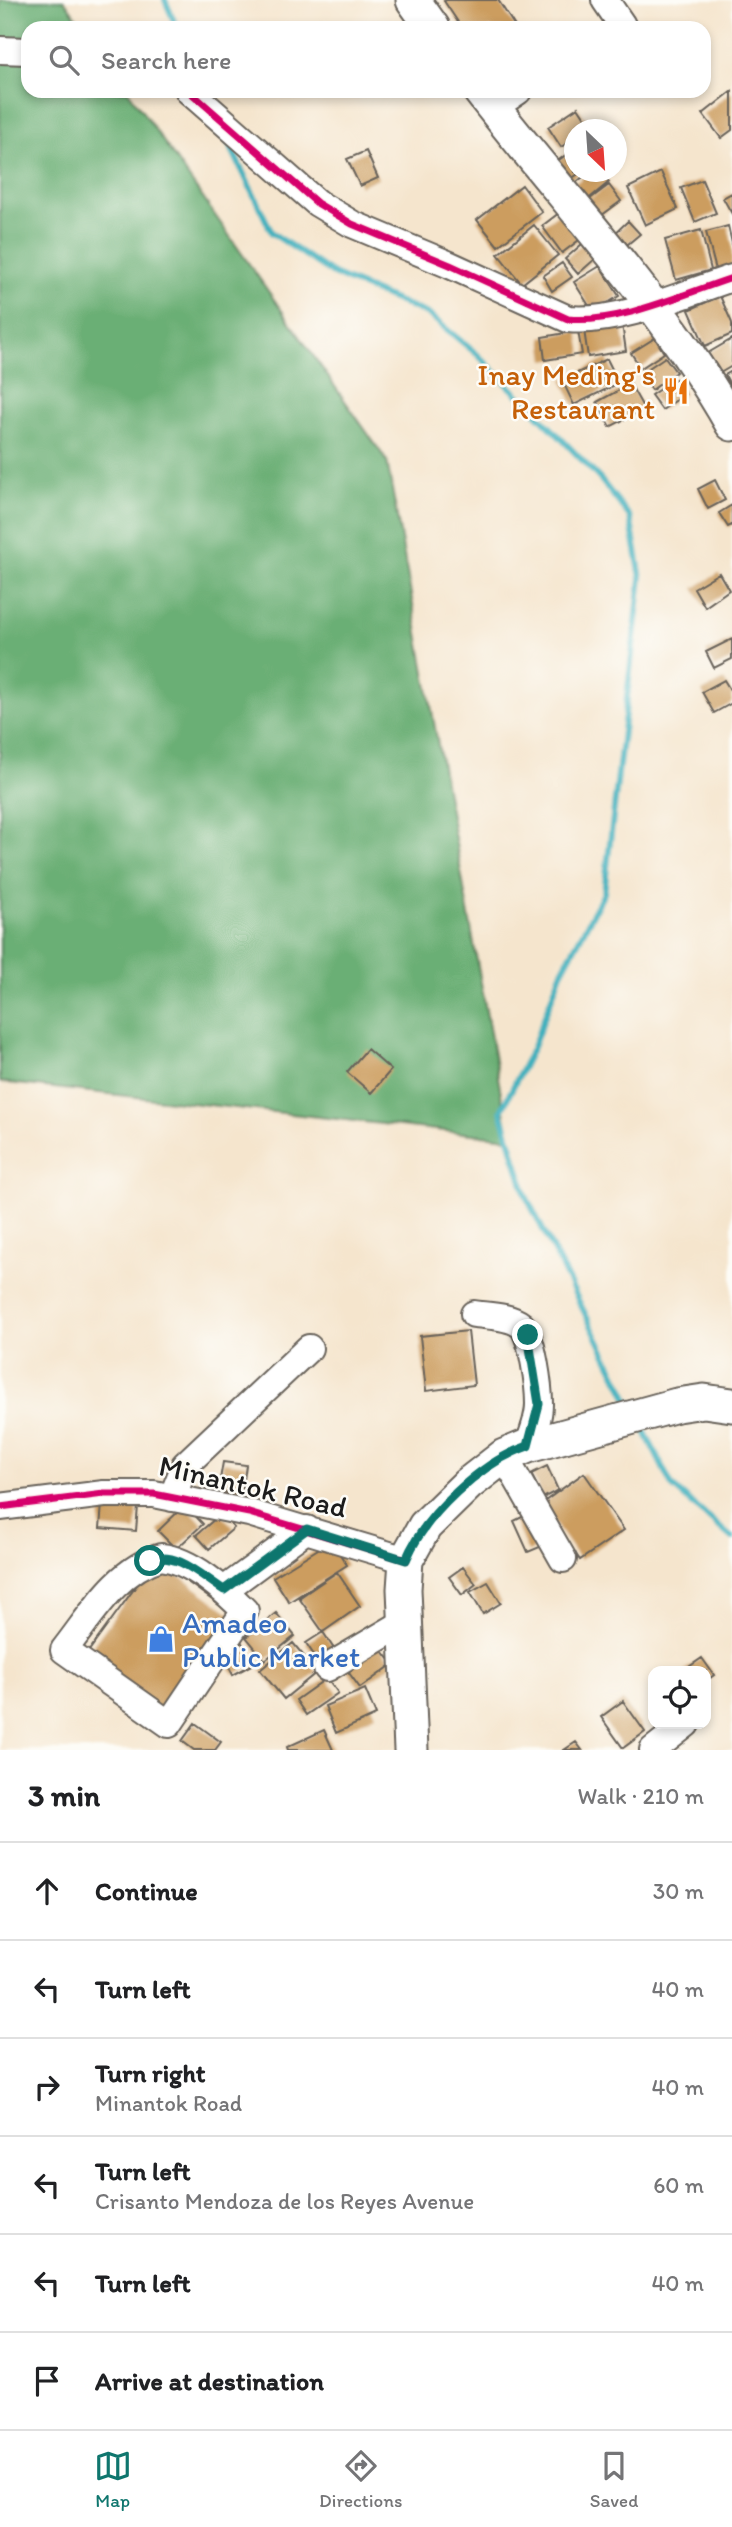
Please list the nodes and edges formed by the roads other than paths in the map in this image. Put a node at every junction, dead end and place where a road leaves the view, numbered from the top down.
1 (605, 0) edge
2 (619, 21) edge
3 (0, 50) edge
4 (21, 51) edge
5 (198, 98) edge
6 (498, 98) edge
7 (732, 278) edge
8 (652, 304) junction
9 (732, 424) edge
10 (474, 1314) dead end
11 (309, 1348) dead end
12 (732, 1405) edge
13 (516, 1451) junction
14 (172, 1498) junction
15 (0, 1507) edge
16 (307, 1529) junction
17 (563, 1559) dead end
18 (406, 1560) junction
19 (224, 1590) junction
20 (405, 1622) junction
21 (327, 1668) dead end
22 (680, 1729) edge
23 (411, 1750) edge
24 (653, 1750) edge

1 - 2 street
3 - 4 street
5 - 8 street
6 - 8 main road
7 - 8 street
8 - 9 main road
10 - 13 street
11 - 14 street
12 - 13 main road
13 - 17 street
13 - 18 main road
14 - 15 street, Minantok Road
14 - 16 street, Minantok Road
16 - 18 street, Minantok Road
16 - 19 street
18 - 20 main road
19 - 19 street
20 - 21 street
20 - 23 main road
22 - 24 street

